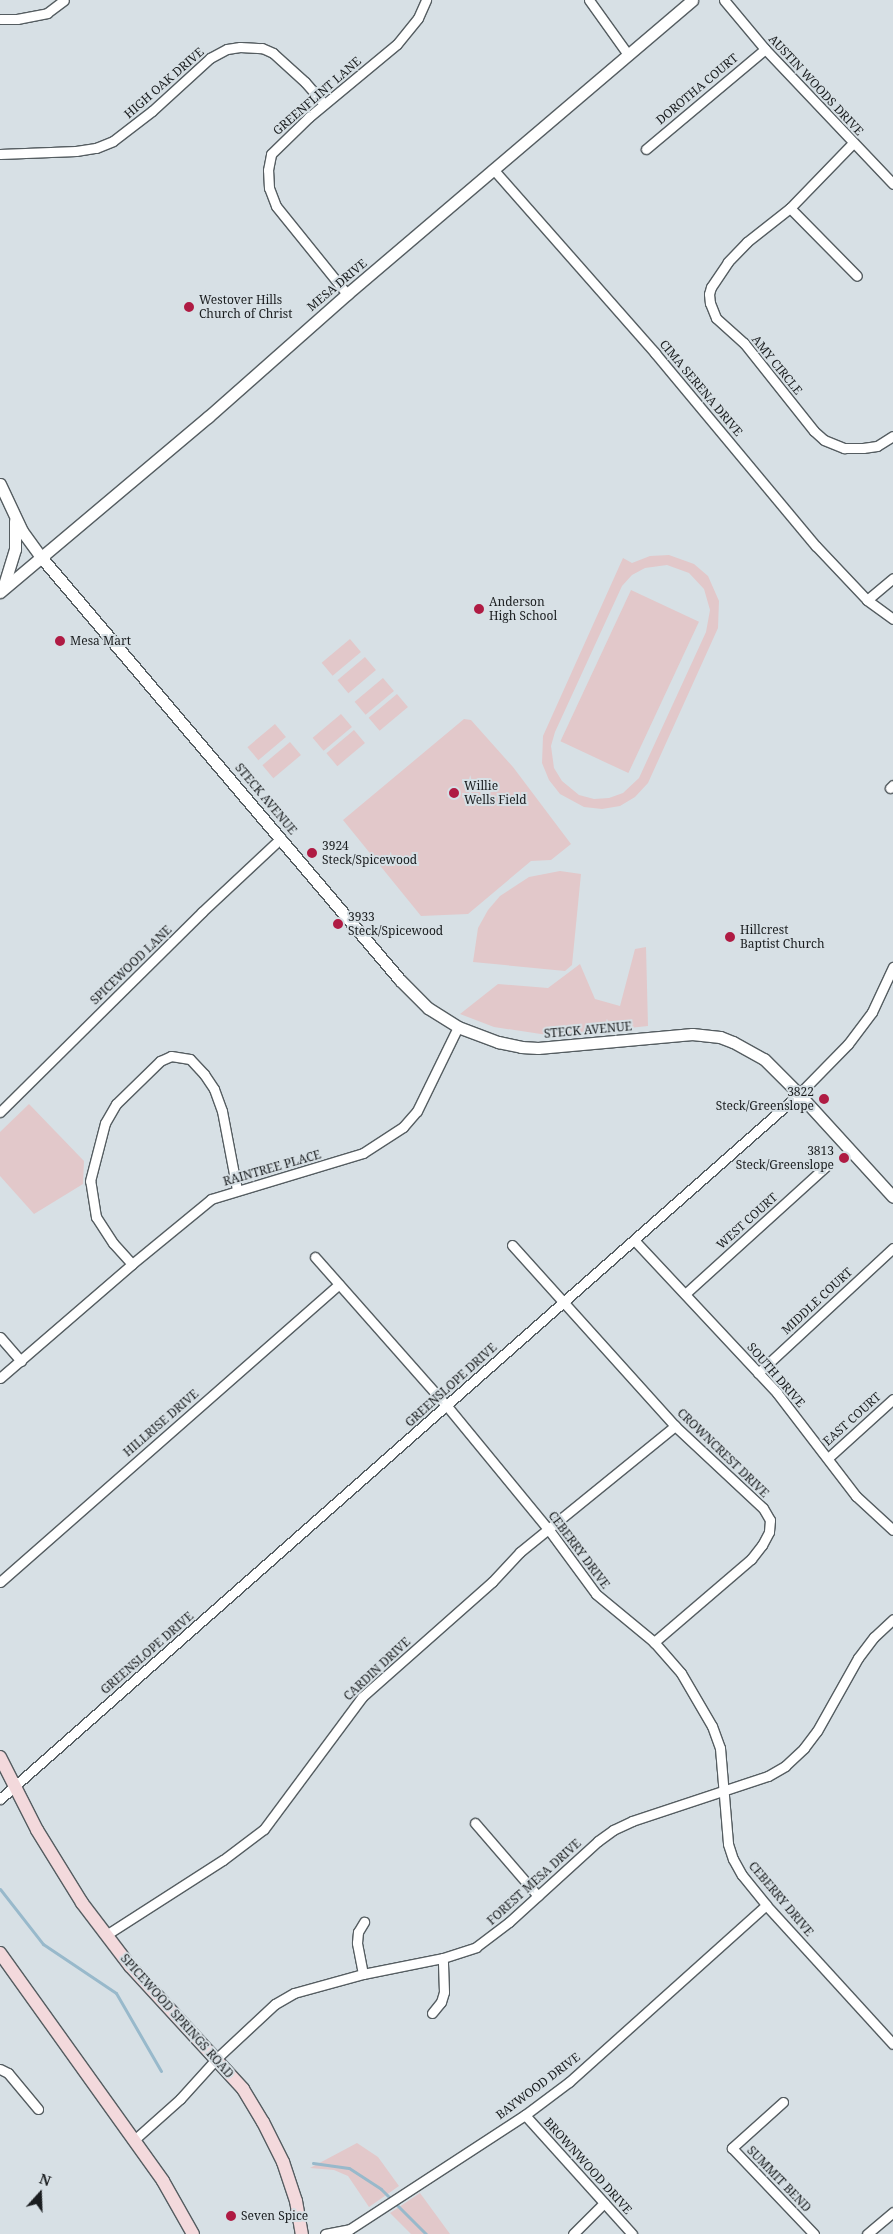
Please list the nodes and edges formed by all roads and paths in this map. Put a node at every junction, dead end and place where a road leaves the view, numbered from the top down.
1 (64, 0) edge
2 (426, 0) edge
3 (589, 0) edge
4 (692, 0) edge
5 (724, 0) edge
6 (0, 19) edge
7 (765, 49) junction
8 (627, 53) junction
9 (324, 104) junction
10 (853, 143) junction
11 (646, 149) dead end
12 (0, 154) edge
13 (493, 169) junction
14 (893, 184) edge
15 (790, 208) junction
16 (857, 276) dead end
17 (346, 294) junction
18 (893, 436) edge
19 (0, 484) edge
20 (16, 519) junction
21 (41, 557) junction
22 (893, 578) edge
23 (1, 592) edge
24 (868, 600) junction
25 (893, 619) edge
26 (281, 838) junction
27 (893, 968) edge
28 (458, 1028) junction
29 (799, 1094) junction
30 (0, 1112) edge
31 (826, 1166) dead end
32 (237, 1190) junction
33 (893, 1197) edge
34 (635, 1241) junction
35 (512, 1245) dead end
36 (893, 1248) edge
37 (315, 1258) dead end
38 (132, 1264) junction
39 (339, 1284) junction
40 (685, 1294) junction
41 (562, 1302) junction
42 (0, 1337) edge
43 (21, 1360) junction
44 (758, 1373) junction
45 (0, 1378) edge
46 (893, 1399) edge
47 (447, 1406) junction
48 (675, 1426) junction
49 (828, 1458) junction
50 (549, 1530) junction
51 (893, 1530) edge
52 (0, 1582) edge
53 (893, 1619) edge
54 (654, 1642) junction
55 (0, 1757) edge
56 (14, 1786) junction
57 (724, 1792) junction
58 (0, 1799) edge
59 (475, 1822) dead end
60 (538, 1896) junction
61 (766, 1904) junction
62 (364, 1922) dead end
63 (106, 1936) junction
64 (0, 1953) edge
65 (443, 1958) junction
66 (363, 1974) junction
67 (432, 2013) dead end
68 (893, 2044) edge
69 (217, 2058) junction
70 (0, 2068) edge
71 (783, 2102) dead end
72 (38, 2109) dead end
73 (525, 2115) junction
74 (134, 2140) junction
75 (604, 2203) junction
76 (893, 2212) edge
77 (193, 2234) edge
78 (302, 2234) edge
79 (325, 2234) edge
80 (573, 2234) edge
81 (632, 2234) edge
82 (814, 2234) edge
83 (867, 2234) edge

1 - 6 street
2 - 9 street, GREENFLINT LANE
3 - 8 street
4 - 8 street, MESA DRIVE
5 - 7 street, AUSTIN WOODS DRIVE
7 - 10 street, AUSTIN WOODS DRIVE
7 - 11 street, DOROTHA COURT
8 - 13 street, MESA DRIVE
9 - 12 street, HIGH OAK DRIVE
9 - 17 street, GREENFLINT LANE
10 - 14 street, AUSTIN WOODS DRIVE
10 - 15 street, AMY CIRCLE
13 - 17 street, MESA DRIVE
13 - 24 street, CIMA SERENA DRIVE
15 - 16 street
15 - 18 street, AMY CIRCLE
17 - 21 street, MESA DRIVE
19 - 20 street, STECK AVENUE
20 - 21 street, STECK AVENUE
20 - 23 street
21 - 23 street, MESA DRIVE
21 - 26 street, STECK AVENUE
22 - 24 street
24 - 25 street, CIMA SERENA DRIVE
26 - 28 street, STECK AVENUE
26 - 30 street, SPICEWOOD LANE
27 - 29 street, GREENSLOPE DRIVE
28 - 29 street, STECK AVENUE
28 - 32 street, RAINTREE PLACE
29 - 33 street, STECK AVENUE
29 - 34 street, GREENSLOPE DRIVE
31 - 40 street, WEST COURT
32 - 38 street, RAINTREE PLACE
32 - 38 street
34 - 40 street, SOUTH DRIVE
34 - 41 street, GREENSLOPE DRIVE
35 - 41 street, CROWNCREST DRIVE
36 - 44 street, MIDDLE COURT
37 - 39 street, CEBERRY DRIVE
38 - 43 street, RAINTREE PLACE
39 - 47 street, CEBERRY DRIVE
39 - 52 street, HILLRISE DRIVE
40 - 44 street, SOUTH DRIVE
41 - 47 street, GREENSLOPE DRIVE
41 - 48 street, CROWNCREST DRIVE
42 - 43 street
43 - 45 street, RAINTREE PLACE
44 - 49 street, SOUTH DRIVE
46 - 49 street, EAST COURT
47 - 50 street, CEBERRY DRIVE
47 - 56 street, GREENSLOPE DRIVE
48 - 50 street, CARDIN DRIVE
48 - 54 street, CROWNCREST DRIVE
49 - 51 street, SOUTH DRIVE
50 - 54 street, CEBERRY DRIVE
50 - 63 street, CARDIN DRIVE
53 - 57 street, FOREST MESA DRIVE
54 - 57 street, CEBERRY DRIVE
55 - 56 main road, SPICEWOOD SPRINGS ROAD
56 - 58 street, GREENSLOPE DRIVE
56 - 63 main road, SPICEWOOD SPRINGS ROAD
57 - 60 street, FOREST MESA DRIVE
57 - 61 street, CEBERRY DRIVE
59 - 60 street
60 - 65 street, FOREST MESA DRIVE
61 - 68 street, CEBERRY DRIVE
61 - 73 street, BAYWOOD DRIVE
62 - 66 street
63 - 69 main road, SPICEWOOD SPRINGS ROAD
64 - 74 main road
65 - 66 street, FOREST MESA DRIVE
65 - 67 street
66 - 69 street, FOREST MESA DRIVE
69 - 74 street, FOREST MESA DRIVE
69 - 78 main road, SPICEWOOD SPRINGS ROAD
70 - 72 street
71 - 82 street, SUMMIT BEND
73 - 75 street, BROWNWOOD DRIVE
73 - 79 street, BAYWOOD DRIVE
74 - 77 main road
75 - 80 street
75 - 81 street, BROWNWOOD DRIVE
76 - 83 street

